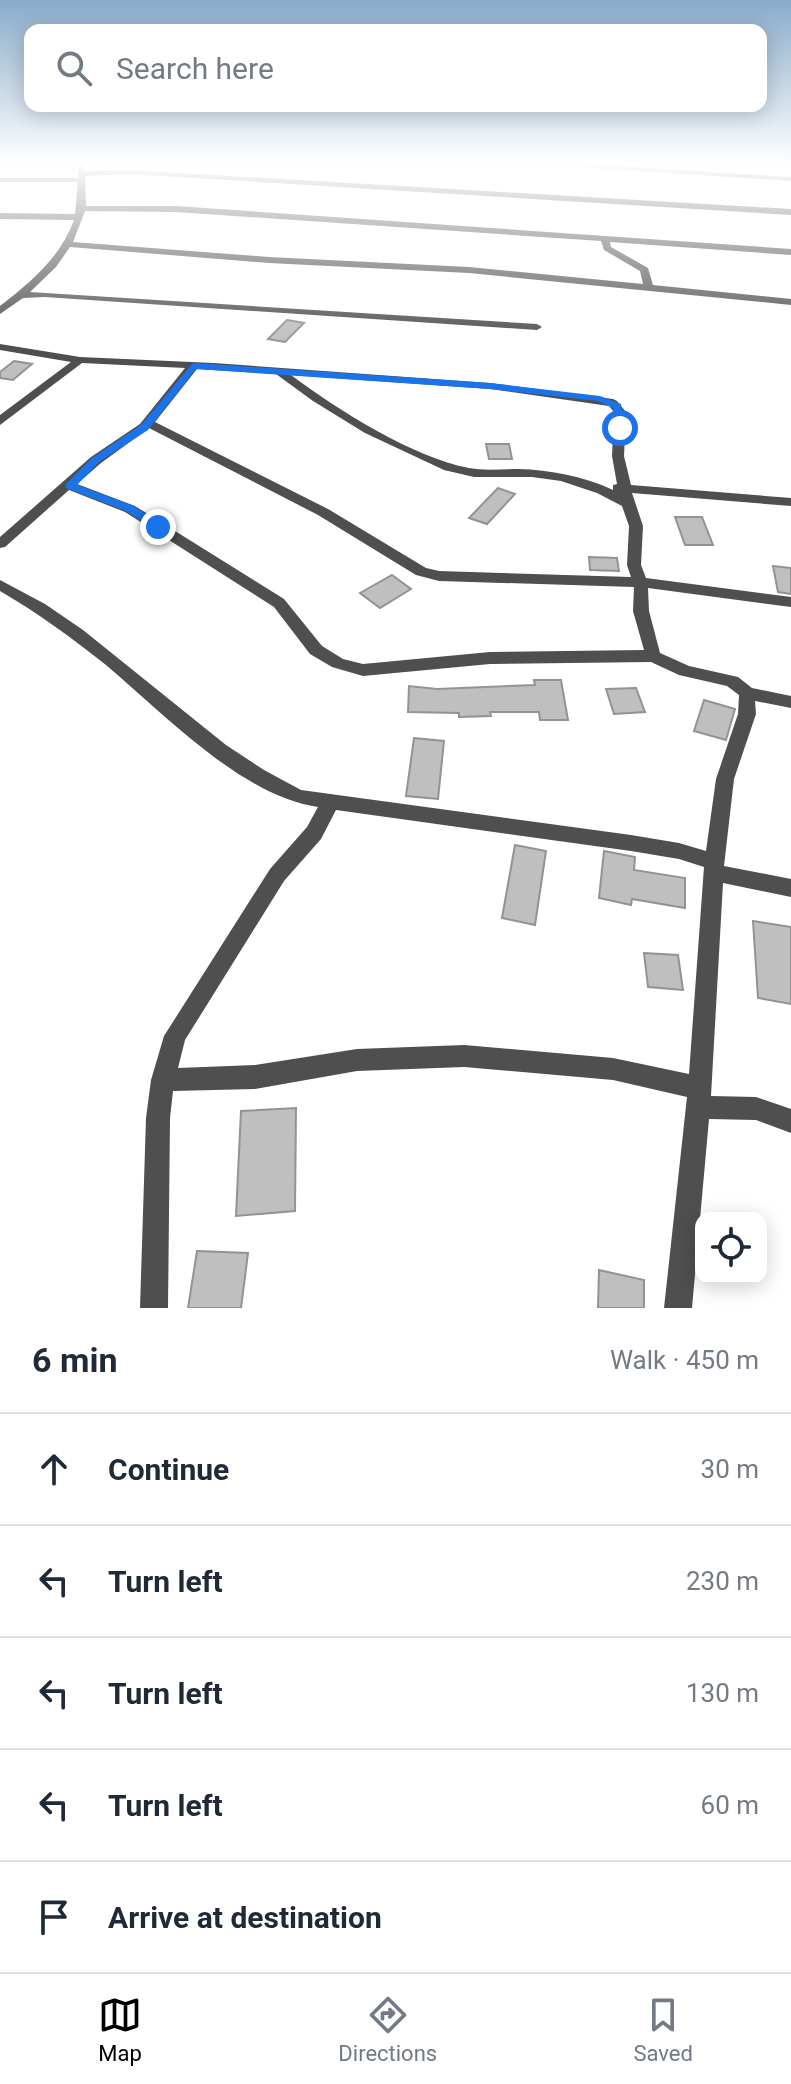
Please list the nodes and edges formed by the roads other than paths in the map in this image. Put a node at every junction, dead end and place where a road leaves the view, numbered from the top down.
1 (76, 225) edge
2 (413, 225) edge
3 (605, 238) junction
4 (70, 244) junction
5 (791, 252) edge
6 (648, 287) junction
7 (19, 295) junction
8 (791, 302) edge
9 (0, 311) edge
10 (537, 327) dead end
11 (0, 347) edge
12 (80, 360) junction
13 (193, 366) junction
14 (279, 371) junction
15 (0, 421) edge
16 (148, 423) junction
17 (70, 486) junction
18 (597, 487) junction
19 (626, 488) junction
20 (791, 502) edge
21 (628, 504) junction
22 (0, 544) edge
23 (640, 582) junction
24 (0, 585) edge
25 (791, 602) edge
26 (653, 656) junction
27 (747, 693) junction
28 (791, 702) edge
29 (330, 803) junction
30 (713, 867) junction
31 (791, 888) edge
32 (163, 1080) junction
33 (699, 1098) junction
34 (791, 1121) edge
35 (154, 1308) edge
36 (678, 1308) edge

1 - 4 street
2 - 3 street
3 - 5 street
3 - 6 street
4 - 6 street
4 - 7 street
6 - 8 street
7 - 9 street
7 - 10 street
11 - 12 street
12 - 13 street
12 - 15 street
13 - 14 street
13 - 16 street
14 - 18 street
14 - 19 street
16 - 17 street
16 - 23 street
17 - 22 street
17 - 26 street
18 - 19 street
18 - 21 street
19 - 20 street
19 - 21 street
21 - 23 street
23 - 25 street
23 - 26 street
24 - 29 street
26 - 27 street
27 - 28 street
27 - 30 street
29 - 30 street
29 - 32 street
30 - 31 street
30 - 33 street
32 - 33 street
32 - 35 street
33 - 34 street
33 - 36 street

